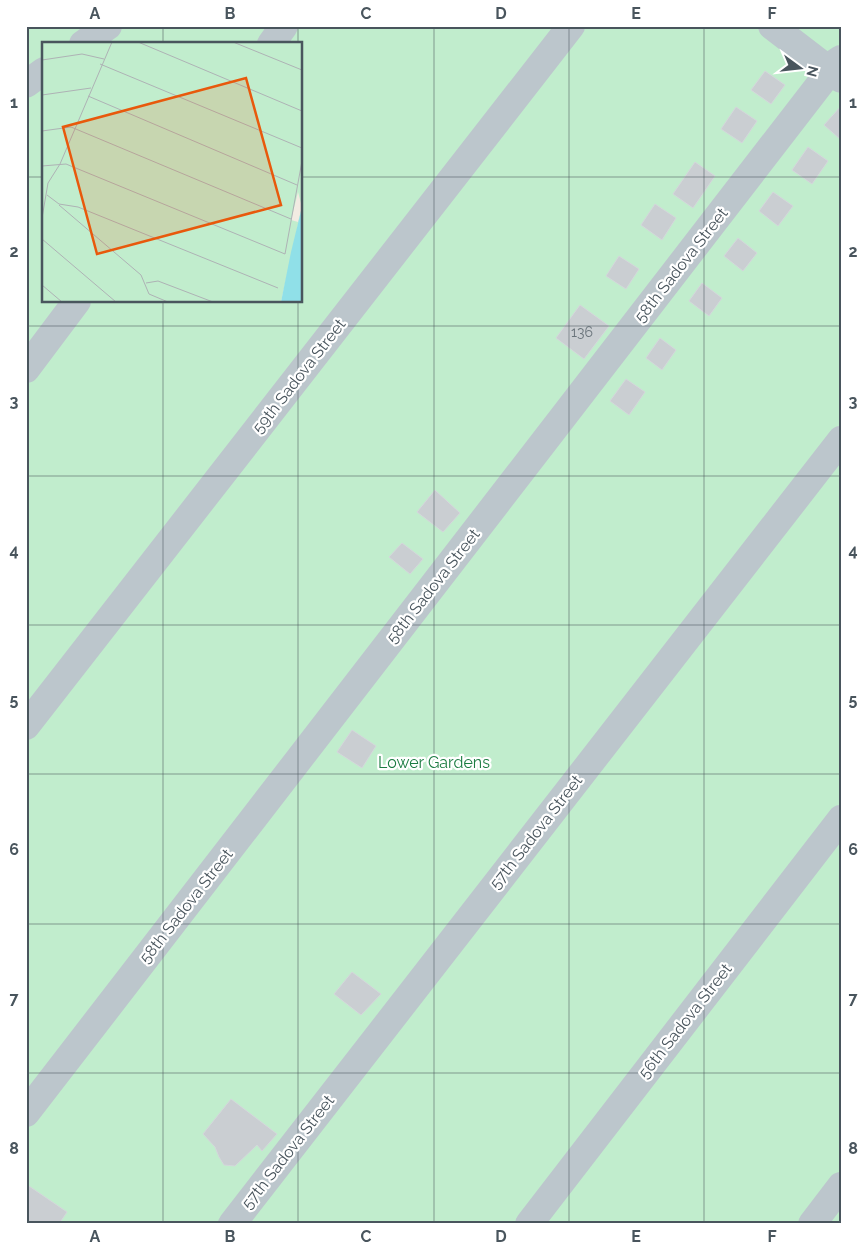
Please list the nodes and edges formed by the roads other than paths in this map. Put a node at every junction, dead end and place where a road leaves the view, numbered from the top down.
1 (108, 26) edge
2 (284, 26) edge
3 (571, 26) edge
4 (772, 26) edge
5 (86, 42) edge
6 (272, 42) edge
7 (837, 69) edge
8 (42, 72) edge
9 (26, 84) edge
10 (76, 302) edge
11 (26, 369) edge
12 (841, 440) edge
13 (26, 726) edge
14 (841, 819) edge
15 (26, 1114) edge
16 (841, 1186) edge
17 (232, 1224) edge
18 (530, 1224) edge
19 (812, 1224) edge

1 - 5 street
2 - 6 street
3 - 13 street, 59th Sadova Street
4 - 7 street
7 - 15 street, 58th Sadova Street
8 - 9 street
10 - 11 street
12 - 17 street, 57th Sadova Street
14 - 18 street, 56th Sadova Street
16 - 19 street

